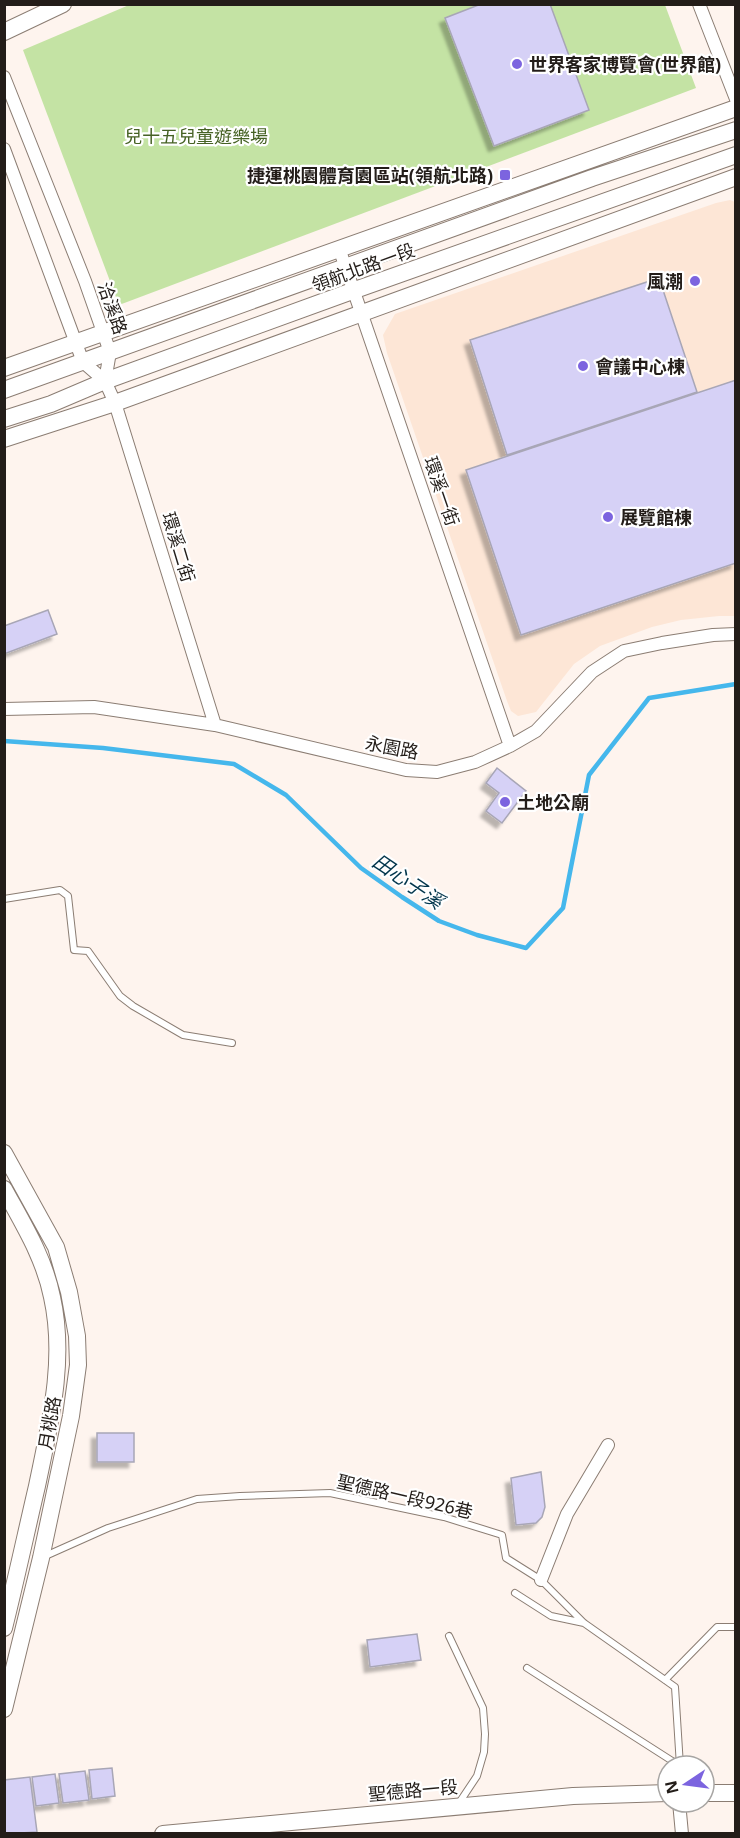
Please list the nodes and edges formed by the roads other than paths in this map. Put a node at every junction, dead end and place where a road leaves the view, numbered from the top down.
1 (63, 4) edge
2 (699, 4) edge
3 (4, 32) edge
4 (4, 77) edge
5 (735, 99) edge
6 (735, 108) edge
7 (735, 130) edge
8 (4, 149) edge
9 (735, 155) edge
10 (735, 177) edge
11 (339, 248) junction
12 (347, 266) junction
13 (355, 290) junction
14 (362, 312) junction
15 (103, 333) junction
16 (76, 342) junction
17 (110, 352) junction
18 (83, 362) junction
19 (4, 368) edge
20 (105, 381) junction
21 (4, 390) edge
22 (115, 403) junction
23 (4, 419) edge
24 (4, 439) edge
25 (735, 634) edge
26 (4, 710) edge
27 (215, 725) junction
28 (510, 746) junction
29 (4, 898) edge
30 (232, 1043) dead end
31 (4, 1153) edge
32 (4, 1189) edge
33 (608, 1445) dead end
34 (41, 1558) junction
35 (541, 1580) junction
36 (515, 1593) dead end
37 (584, 1623) junction
38 (735, 1627) edge
39 (4, 1628) edge
40 (449, 1636) dead end
41 (527, 1668) dead end
42 (665, 1680) junction
43 (4, 1709) edge
44 (661, 1754) edge
45 (679, 1754) edge
46 (656, 1793) edge
47 (716, 1793) edge
48 (735, 1793) edge
49 (457, 1806) junction
50 (680, 1814) edge
51 (163, 1833) edge
52 (682, 1833) edge

1 - 3 street
2 - 5 street
4 - 15 street, 洽溪路
6 - 11 street, 領航北路一段
7 - 12 street, 領航北路一段
8 - 16 street
9 - 13 street, 領航北路一段
10 - 14 street
11 - 12 street, 環溪一街
11 - 15 street, 領航北路一段
12 - 13 street, 環溪一街
12 - 17 street, 領航北路一段
13 - 14 street, 環溪一街
13 - 20 street, 領航北路一段
14 - 22 street
14 - 28 street, 環溪一街
15 - 16 street, 領航北路一段
15 - 17 street, 洽溪路
16 - 18 street
16 - 19 street, 領航北路一段
17 - 18 street, 領航北路一段
17 - 20 street, 洽溪路
18 - 20 street
18 - 21 street, 領航北路一段
20 - 22 street, 環溪二街
20 - 23 street, 領航北路一段
22 - 24 street
22 - 27 street, 環溪二街
25 - 28 street, 永園路
26 - 27 street, 永園路
27 - 28 street, 永園路
29 - 30 lane
31 - 34 street, 月桃路
32 - 39 street, 月桃路
33 - 35 street
34 - 35 lane, 聖德路一段926巷
34 - 43 street, 月桃路
35 - 37 lane, 聖德路一段926巷
36 - 37 lane, 聖德路一段926巷
37 - 42 lane, 聖德路一段926巷
38 - 42 lane
40 - 49 lane
41 - 44 lane
42 - 45 lane
46 - 49 street, 聖德路一段
47 - 48 street
49 - 51 street, 聖德路一段
50 - 52 street

